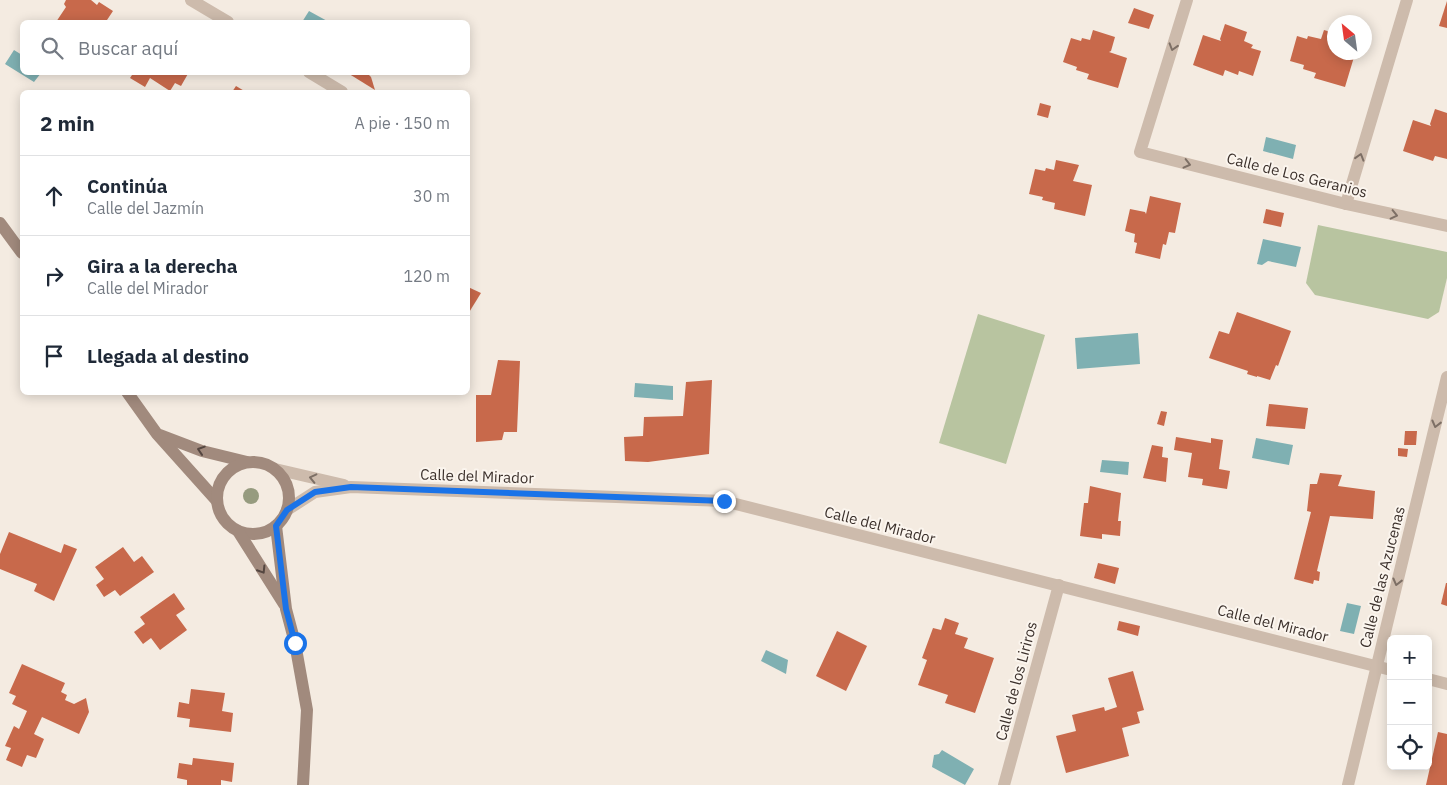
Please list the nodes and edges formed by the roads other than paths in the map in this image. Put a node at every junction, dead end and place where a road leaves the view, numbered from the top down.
1 (191, 0) edge
2 (1187, 0) edge
3 (1407, 0) edge
4 (225, 20) edge
5 (314, 75) edge
6 (339, 90) edge
7 (1346, 204) junction
8 (0, 223) edge
9 (1447, 226) edge
10 (20, 250) edge
11 (1447, 377) edge
12 (129, 395) edge
13 (158, 434) junction
14 (247, 462) junction
15 (275, 469) junction
16 (351, 487) junction
17 (217, 501) junction
18 (287, 510) junction
19 (276, 526) junction
20 (238, 531) junction
21 (1059, 585) junction
22 (286, 609) junction
23 (1377, 667) junction
24 (1387, 669) edge
25 (1432, 680) edge
26 (1447, 684) edge
27 (303, 785) edge
28 (1004, 785) edge
29 (1348, 785) edge

1 - 4 street
2 -> 7 street, Calle de Los Geranios
7 -> 3 street
5 - 6 street
7 -> 9 street, Calle de Los Geranios
8 - 10 street
11 -> 23 street, Calle de las Azucenas
12 - 13 street
14 -> 13 street
13 - 17 street
14 - 15 street
14 - 17 street
16 -> 15 street, Calle del Mirador
15 - 18 street
16 - 18 street, Calle del Mirador
16 - 21 street, Calle del Mirador
17 - 20 street
18 - 19 street
19 - 20 street
19 - 22 street
20 -> 22 street
21 - 23 street, Calle del Mirador
21 - 28 street, Calle de los Liriros
22 - 27 street
23 - 24 street, Calle del Mirador
23 - 29 street, Calle de las Azucenas
25 - 26 street

